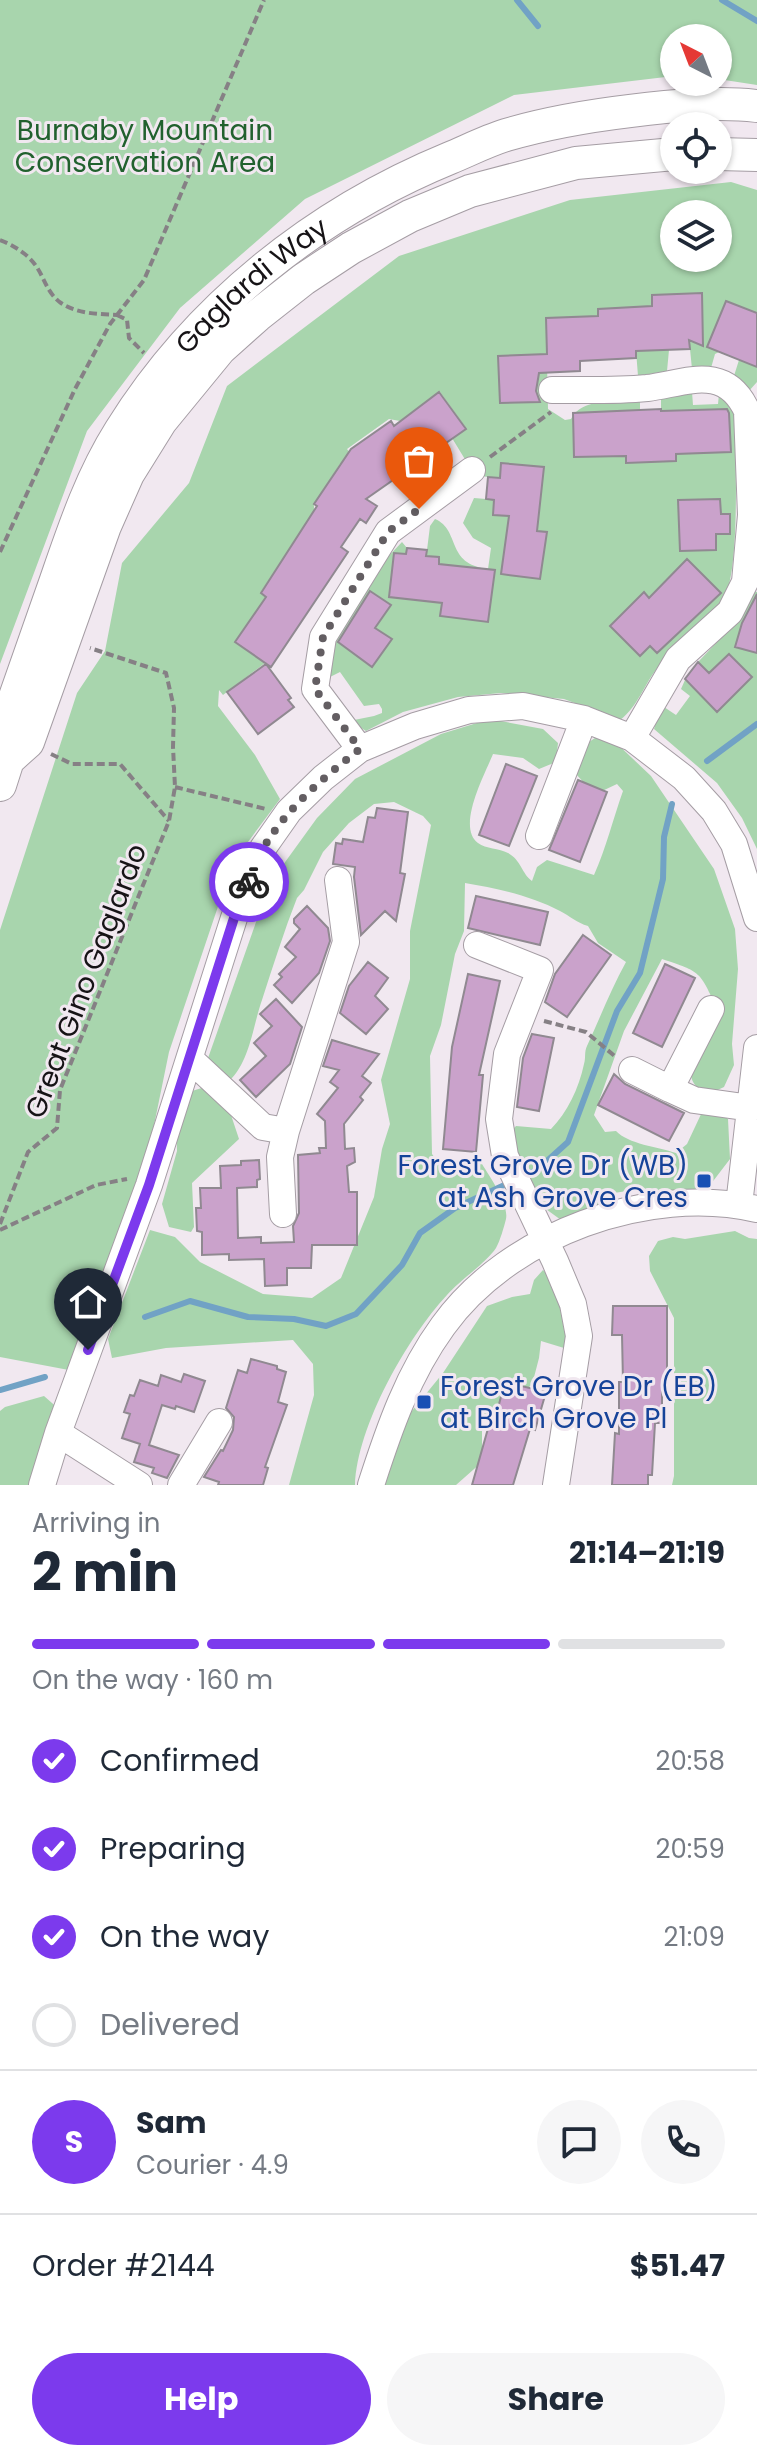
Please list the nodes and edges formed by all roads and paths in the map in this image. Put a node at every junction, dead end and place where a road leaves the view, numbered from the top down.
1 (264, 0) edge
2 (757, 106) edge
3 (732, 154) edge
4 (660, 155) edge
5 (757, 155) edge
6 (0, 240) edge
7 (117, 315) junction
8 (165, 369) junction
9 (552, 390) joint
10 (472, 470) joint
11 (0, 552) edge
12 (93, 649) dead end
13 (584, 719) junction
14 (632, 738) junction
15 (360, 749) junction
16 (12, 762) edge
17 (175, 787) junction
18 (283, 820) junction
19 (169, 821) junction
20 (539, 836) dead end
21 (338, 880) dead end
22 (757, 918) edge
23 (477, 945) dead end
24 (711, 1009) dead end
25 (523, 1015) junction
26 (757, 1048) edge
27 (611, 1053) dead end
28 (190, 1059) junction
29 (632, 1070) dead end
30 (670, 1089) junction
31 (751, 1108) junction
32 (286, 1131) junction
33 (149, 1185) junction
34 (748, 1207) edge
35 (283, 1214) dead end
36 (0, 1224) edge
37 (0, 1230) edge
38 (545, 1240) junction
39 (219, 1422) dead end
40 (58, 1433) junction
41 (42, 1485) edge
42 (139, 1485) edge
43 (181, 1485) edge
44 (371, 1485) edge
45 (556, 1485) edge

1 - 7 path
2 - 8 main road, Gaglardi Way
3 - 5 main road
4 - 16 main road, Gaglardi Way
6 - 7 path
7 - 8 path
7 - 11 path
8 - 16 main road, Gaglardi Way
9 - 10 path
9 - 14 street
10 - 15 street
12 - 17 path, Great Gino Gaglardo
13 - 14 street
13 - 15 street
13 - 20 street
14 - 22 street
15 - 18 street
16 - 19 path
17 - 18 path
17 - 19 path, Great Gino Gaglardo
18 - 28 street
19 - 36 path, Great Gino Gaglardo
21 - 32 street
23 - 25 street
24 - 30 street
25 - 27 path
25 - 38 street
26 - 31 street
28 - 32 street
28 - 33 street
29 - 30 street
30 - 31 street
31 - 34 street
32 - 35 street
33 - 37 path
33 - 40 street
34 - 38 street
38 - 44 street
38 - 45 street
39 - 43 street
40 - 41 street
40 - 42 street

